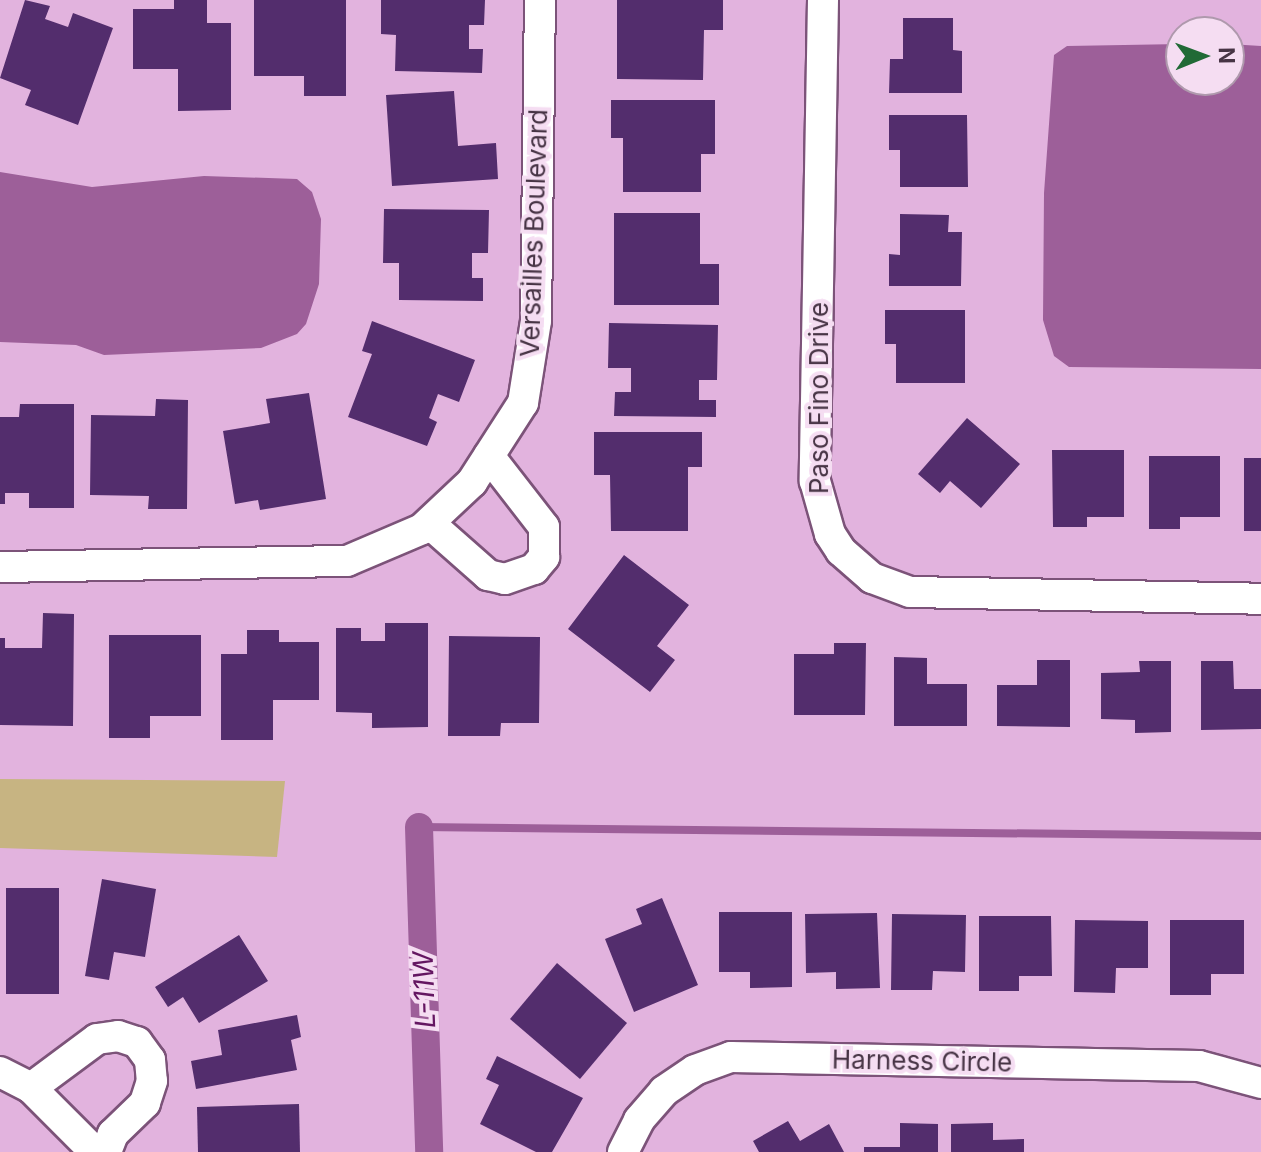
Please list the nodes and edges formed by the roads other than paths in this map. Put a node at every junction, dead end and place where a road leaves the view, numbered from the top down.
1 (540, 0) edge
2 (823, 0) edge
3 (489, 456) junction
4 (429, 523) junction
5 (0, 567) edge
6 (1261, 599) edge
7 (0, 1072) edge
8 (1261, 1083) edge
9 (31, 1088) junction
10 (95, 1152) edge
11 (106, 1152) edge
12 (623, 1152) edge

1 - 3 street, Versailles Boulevard
2 - 6 street, Paso Fino Drive
3 - 4 street, Versailles Boulevard
3 - 4 street
4 - 5 street, Versailles Boulevard
7 - 9 street
8 - 12 street, Harness Circle
9 - 10 street
9 - 11 street

